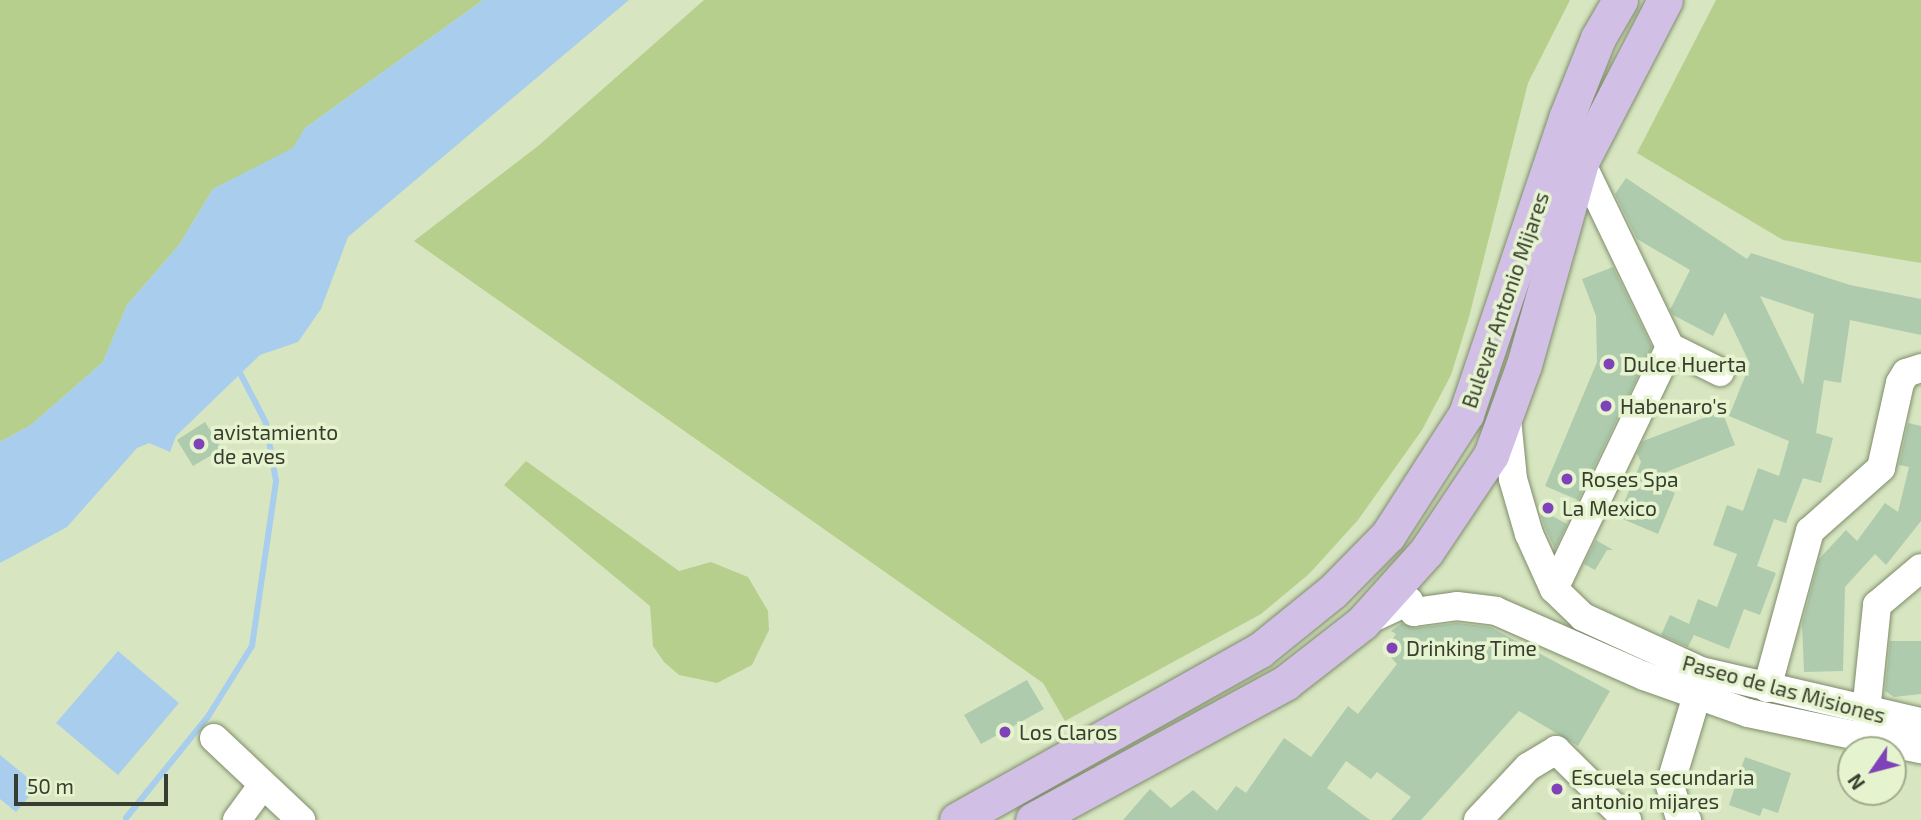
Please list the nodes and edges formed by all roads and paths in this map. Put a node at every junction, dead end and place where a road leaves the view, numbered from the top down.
1 (1620, 0) edge
2 (1665, 0) edge
3 (1581, 162) junction
4 (1508, 285) junction
5 (1544, 294) junction
6 (1670, 347) junction
7 (1921, 368) edge
8 (1720, 372) dead end
9 (1507, 417) junction
10 (1921, 568) edge
11 (1554, 589) junction
12 (1362, 623) junction
13 (1767, 688) junction
14 (1697, 695) junction
15 (1866, 712) junction
16 (1921, 722) edge
17 (214, 738) dead end
18 (1921, 749) edge
19 (262, 786) junction
20 (237, 820) edge
21 (301, 820) edge
22 (957, 820) edge
23 (1033, 820) edge
24 (1478, 820) edge
25 (1627, 820) edge
26 (1687, 820) edge

1 - 4 main road, Bulevar Antonio Mijares
2 - 3 main road, Bulevar Antonio Mijares
3 - 5 main road, Bulevar Antonio Mijares
3 - 6 street
4 - 5 street
4 - 22 main road, Bulevar Antonio Mijares
5 - 9 main road, Bulevar Antonio Mijares
6 - 8 street
6 - 11 street
7 - 13 street
9 - 11 street, Paseo de las Misiones
9 - 12 main road, Bulevar Antonio Mijares
10 - 15 street
11 - 13 street, Paseo de las Misiones
12 - 14 street, Paseo de las Misiones
12 - 23 main road, Bulevar Antonio Mijares
13 - 15 street, Paseo de las Misiones
14 - 18 street, Paseo de las Misiones
14 - 26 street
15 - 16 street, Paseo de las Misiones
17 - 19 street
19 - 20 street
19 - 21 street
24 - 25 street

